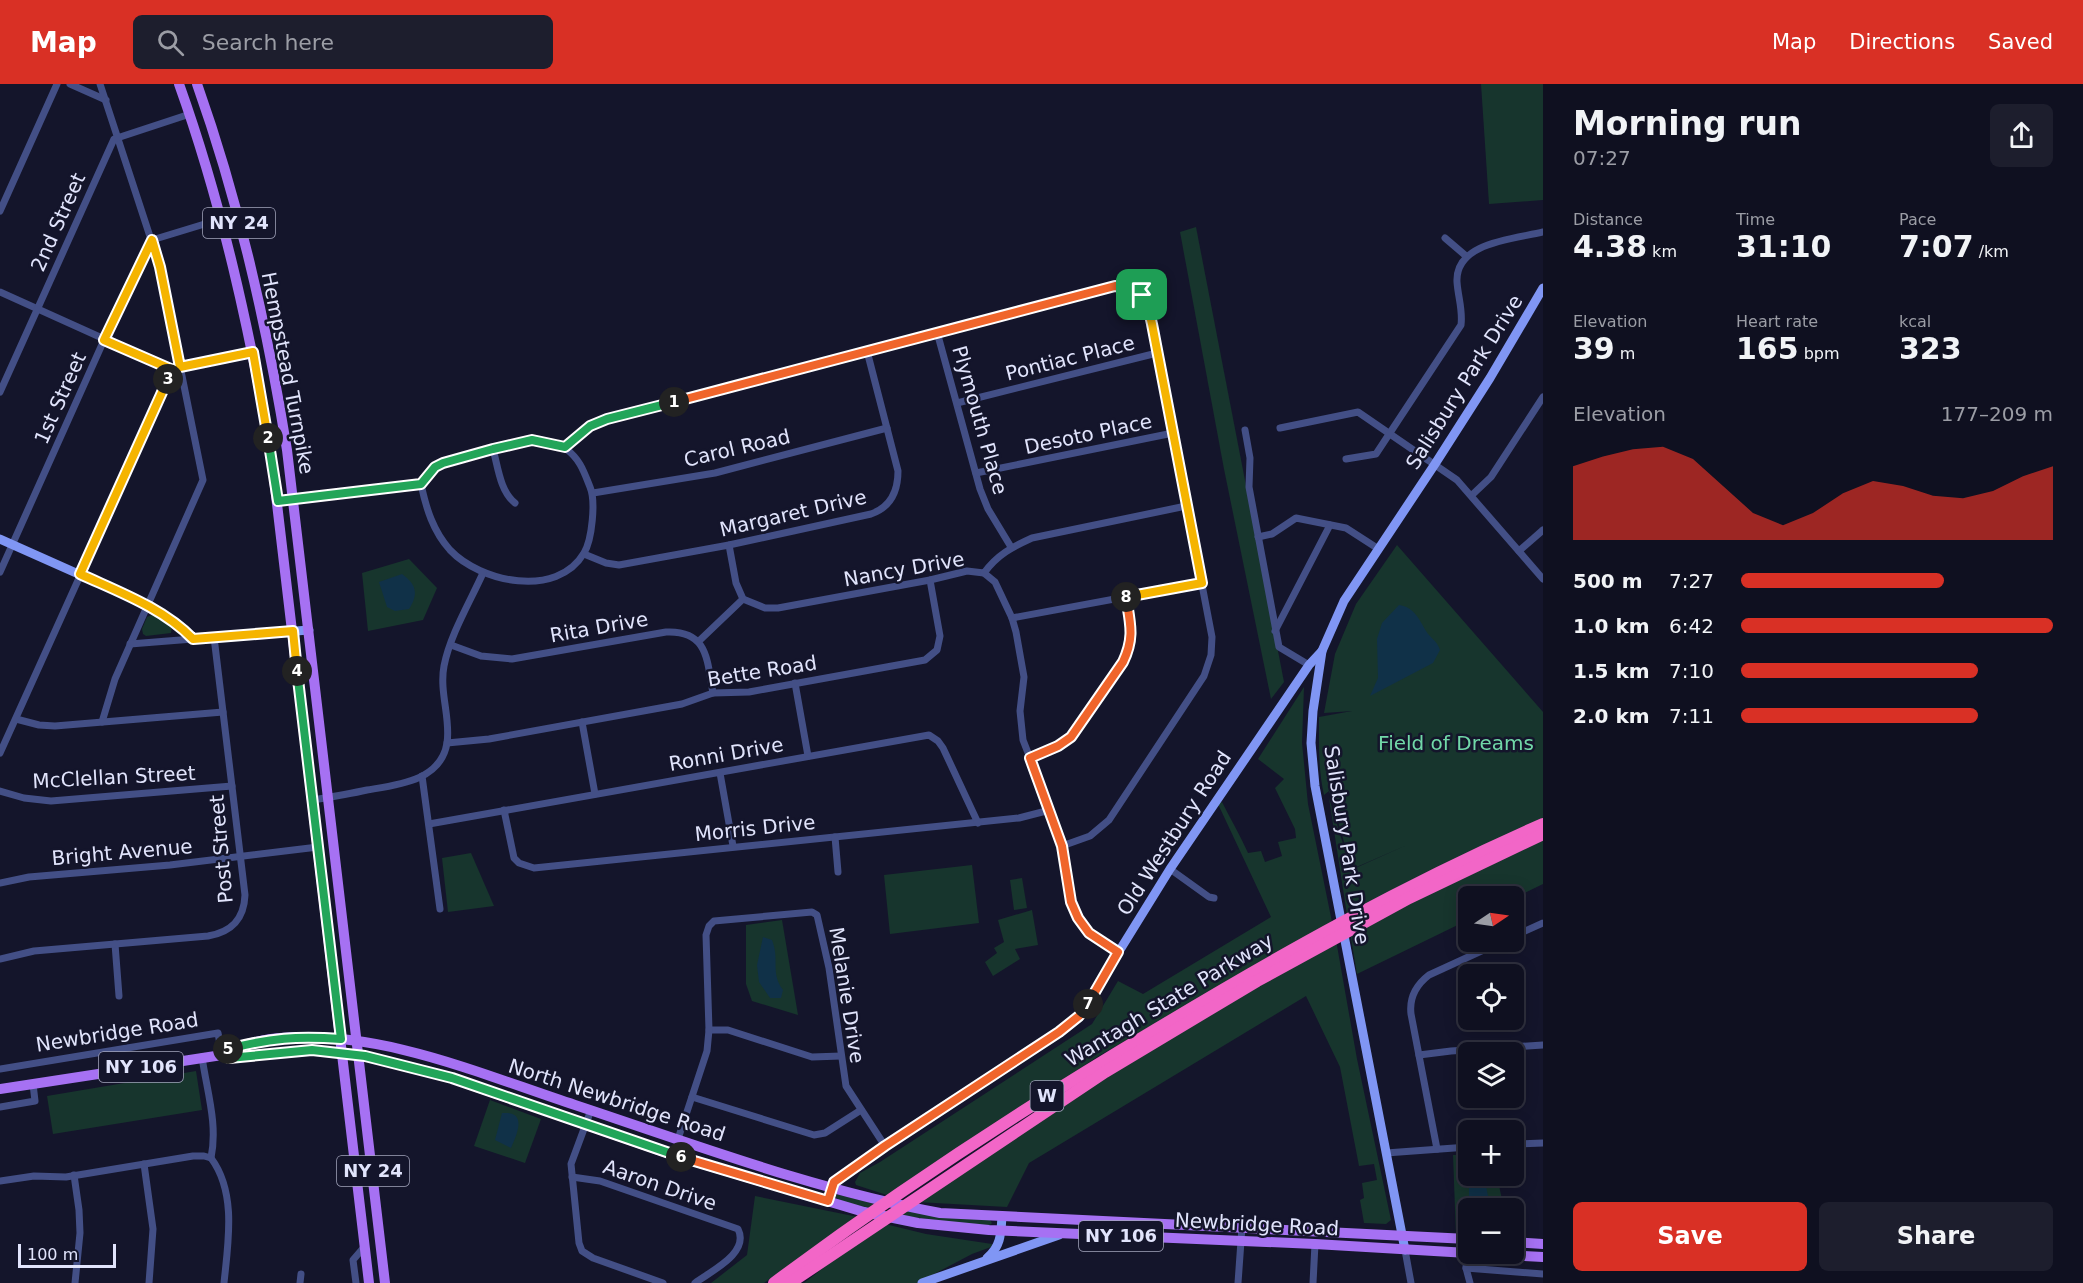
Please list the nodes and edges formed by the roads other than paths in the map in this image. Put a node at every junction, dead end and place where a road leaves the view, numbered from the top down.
1 (57, 84) edge
2 (70, 84) edge
3 (100, 84) edge
4 (179, 84) edge
5 (197, 84) edge
6 (106, 100) junction
7 (190, 114) junction
8 (118, 137) junction
9 (0, 211) edge
10 (221, 219) junction
11 (1543, 232) edge
12 (1445, 238) dead end
13 (152, 240) junction
14 (1466, 256) junction
15 (1543, 288) edge
16 (0, 292) edge
17 (37, 309) junction
18 (937, 332) junction
19 (104, 340) junction
20 (867, 351) junction
21 (253, 352) junction
22 (1157, 353) junction
23 (176, 368) junction
24 (0, 392) edge
25 (1543, 397) edge
26 (957, 403) junction
27 (886, 428) junction
28 (1280, 429) dead end
29 (1245, 430) dead end
30 (1173, 433) junction
31 (1390, 433) junction
32 (565, 447) junction
33 (493, 449) junction
34 (1347, 459) dead end
35 (1436, 464) junction
36 (976, 474) junction
37 (421, 484) junction
38 (593, 493) junction
39 (1472, 495) junction
40 (293, 499) junction
41 (278, 501) junction
42 (516, 502) dead end
43 (1186, 506) junction
44 (1330, 525) junction
45 (1543, 530) edge
46 (1258, 537) junction
47 (0, 539) edge
48 (12, 544) junction
49 (729, 545) junction
50 (1011, 547) junction
51 (1377, 548) junction
52 (1519, 551) junction
53 (584, 554) junction
54 (0, 572) edge
55 (483, 573) junction
56 (984, 573) junction
57 (80, 574) junction
58 (1543, 579) edge
59 (930, 580) junction
60 (1202, 583) junction
61 (1126, 597) junction
62 (743, 599) junction
63 (147, 606) junction
64 (1012, 618) junction
65 (309, 630) junction
66 (293, 631) junction
67 (1275, 631) junction
68 (214, 637) junction
69 (193, 639) junction
70 (699, 641) junction
71 (130, 644) junction
72 (451, 645) junction
73 (1322, 651) junction
74 (1309, 665) junction
75 (795, 683) junction
76 (713, 693) junction
77 (223, 712) junction
78 (16, 718) junction
79 (102, 722) junction
80 (582, 722) junction
81 (447, 743) junction
82 (0, 753) edge
83 (808, 756) junction
84 (1030, 758) junction
85 (720, 773) junction
86 (422, 776) junction
87 (232, 786) junction
88 (0, 791) edge
89 (595, 794) junction
90 (329, 797) junction
91 (313, 800) junction
92 (504, 810) junction
93 (1050, 810) junction
94 (978, 822) junction
95 (429, 824) junction
96 (1543, 824) edge
97 (1543, 834) edge
98 (835, 837) junction
99 (732, 846) junction
100 (1062, 846) junction
101 (318, 847) junction
102 (240, 857) junction
103 (1170, 869) junction
104 (838, 872) dead end
105 (0, 883) edge
106 (1214, 898) dead end
107 (440, 909) dead end
108 (1543, 923) edge
109 (1524, 932) edge
110 (115, 944) junction
111 (1118, 952) junction
112 (1479, 952) edge
113 (0, 959) edge
114 (119, 996) dead end
115 (709, 1030) junction
116 (341, 1039) junction
117 (358, 1041) junction
118 (1543, 1045) edge
119 (343, 1053) junction
120 (222, 1055) junction
121 (1419, 1055) junction
122 (360, 1056) junction
123 (841, 1056) junction
124 (202, 1057) junction
125 (0, 1070) edge
126 (33, 1084) junction
127 (516, 1085) junction
128 (0, 1089) edge
129 (693, 1097) junction
130 (510, 1098) junction
131 (0, 1107) edge
132 (591, 1110) junction
133 (861, 1110) junction
134 (586, 1123) junction
135 (678, 1139) junction
136 (1543, 1143) edge
137 (1524, 1144) edge
138 (885, 1146) junction
139 (1458, 1148) edge
140 (1437, 1149) junction
141 (1386, 1152) junction
142 (211, 1158) junction
143 (144, 1164) junction
144 (74, 1175) junction
145 (572, 1177) junction
146 (0, 1181) edge
147 (832, 1189) junction
148 (828, 1201) junction
149 (879, 1201) joint
150 (864, 1212) joint
151 (1002, 1216) junction
152 (1242, 1227) junction
153 (1002, 1231) junction
154 (1063, 1233) junction
155 (1402, 1235) junction
156 (1458, 1238) edge
157 (1241, 1241) junction
158 (1524, 1243) edge
159 (1314, 1244) junction
160 (1543, 1244) edge
161 (365, 1246) junction
162 (1405, 1250) junction
163 (1458, 1253) edge
164 (1524, 1256) edge
165 (1543, 1257) edge
166 (977, 1263) junction
167 (1467, 1264) edge
168 (1466, 1268) junction
169 (301, 1274) dead end
170 (1543, 1274) edge
171 (75, 1283) edge
172 (149, 1283) edge
173 (224, 1283) edge
174 (300, 1283) edge
175 (356, 1283) edge
176 (369, 1283) edge
177 (386, 1283) edge
178 (663, 1283) edge
179 (695, 1283) edge
180 (774, 1283) edge
181 (790, 1283) edge
182 (922, 1283) edge
183 (1238, 1283) edge
184 (1313, 1283) edge
185 (1411, 1283) edge
186 (1470, 1283) edge

1 - 9 street
2 - 6 street
3 - 6 street
4 - 7 main road, Hempstead Turnpike / NY 24
5 - 40 main road, Hempstead Turnpike / NY 24
6 - 8 street
7 - 8 street
7 - 10 main road, Hempstead Turnpike / NY 24
8 - 13 street
8 - 17 street, 2nd Street
10 - 13 street
10 - 21 main road, Hempstead Turnpike / NY 24
11 - 14 street
12 - 14 street
13 - 19 street, 1st Street
13 - 23 street
14 - 31 street
15 - 35 street, Salisbury Park Drive
16 - 17 street
17 - 19 street
17 - 24 street, 2nd Street
18 - 20 street
18 - 22 street
18 - 26 street, Plymouth Place
19 - 23 street
19 - 48 street, 1st Street
20 - 27 street, Margaret Drive
20 - 32 street
21 - 23 street
21 - 41 main road, Hempstead Turnpike / NY 24
22 - 26 street, Pontiac Place
22 - 30 street
23 - 57 street
23 - 63 street
25 - 39 street
26 - 36 street, Plymouth Place
27 - 38 street, Carol Road
27 - 49 street, Margaret Drive
28 - 31 street
29 - 46 street
30 - 36 street, Desoto Place
30 - 43 street
31 - 34 street
31 - 35 street
32 - 33 street
32 - 38 street
33 - 37 street
33 - 42 street
35 - 39 street
35 - 51 street, Salisbury Park Drive
36 - 50 street, Plymouth Place
37 - 40 street
37 - 55 street
38 - 53 street
39 - 52 street
40 - 41 street
40 - 65 main road, Hempstead Turnpike / NY 24
41 - 66 main road, Hempstead Turnpike / NY 24
43 - 50 street, Nancy Drive
43 - 60 street
44 - 46 street
44 - 51 street
44 - 67 street
45 - 52 street
46 - 67 street
47 - 48 street
48 - 54 street, 1st Street
48 - 57 street
49 - 53 street, Margaret Drive
49 - 62 street
50 - 56 street, Nancy Drive
51 - 73 street, Salisbury Park Drive
52 - 58 street
53 - 55 street
55 - 72 street
56 - 59 street, Nancy Drive
56 - 64 street
57 - 63 street
57 - 78 street
59 - 62 street, Nancy Drive
59 - 75 street, Bette Road
60 - 61 street
60 - 100 street
61 - 64 street
61 - 84 street
62 - 70 street
63 - 69 street
63 - 71 street
64 - 84 street
65 - 66 street
65 - 90 main road, Hempstead Turnpike / NY 24
66 - 68 street
66 - 91 main road, Hempstead Turnpike / NY 24
67 - 74 street
68 - 69 street
68 - 77 street, Post Street
69 - 71 street
70 - 72 street, Rita Drive
70 - 76 street
71 - 79 street
72 - 81 street
73 - 74 street, Old Westbury Road
73 - 141 street, Salisbury Park Drive
74 - 103 street, Old Westbury Road
75 - 76 street, Bette Road
75 - 83 street
76 - 80 street, Bette Road
77 - 79 street
77 - 87 street, Post Street
78 - 79 street
78 - 82 street
80 - 81 street, Bette Road
80 - 89 street
81 - 86 street
83 - 85 street, Ronni Drive
83 - 94 street, Ronni Drive
84 - 93 street
85 - 89 street, Ronni Drive
85 - 99 street
86 - 90 street
86 - 95 street
87 - 88 street, McClellan Street
87 - 102 street, Post Street
89 - 92 street, Ronni Drive
90 - 91 street
90 - 117 main road, Hempstead Turnpike / NY 24
91 - 101 main road, Hempstead Turnpike / NY 24
92 - 95 street, Ronni Drive
92 - 99 street, Morris Drive
93 - 94 street, Morris Drive
93 - 100 street
94 - 98 street, Morris Drive
95 - 107 street
96 - 180 highway, Wantagh State Parkway / W
97 - 181 highway, Wantagh State Parkway / W
98 - 99 street, Morris Drive
98 - 104 street
100 - 111 street
101 - 102 street, Bright Avenue
101 - 116 main road, Hempstead Turnpike / NY 24
102 - 105 street, Bright Avenue
102 - 110 street, Post Street
103 - 106 street
103 - 111 street, Old Westbury Road
108 - 109 street
110 - 113 street, Post Street
110 - 114 street
111 - 138 street, Old Westbury Road
112 - 121 street
115 - 123 street
115 - 123 street, Melanie Drive
115 - 129 street, Melanie Drive
116 - 117 main road, North Newbridge Road / NY 106
116 - 119 main road, Hempstead Turnpike / NY 24
116 - 120 main road, Newbridge Road / NY 106
117 - 122 main road, Hempstead Turnpike / NY 24
117 - 127 main road, North Newbridge Road / NY 106
118 - 121 street
119 - 120 main road, Newbridge Road / NY 106
119 - 122 main road, Newbridge Road / NY 106
119 - 161 main road, Hempstead Turnpike / NY 24
120 - 124 main road, Newbridge Road / NY 106
120 - 125 street, Newbridge Road
121 - 140 street
122 - 130 main road, North Newbridge Road / NY 106
122 - 177 main road, Hempstead Turnpike / NY 24
123 - 133 street, Melanie Drive
124 - 126 main road, Newbridge Road / NY 106
124 - 142 street
126 - 128 main road, Newbridge Road / NY 106
126 - 131 street, Newbridge Road
127 - 130 main road
127 - 132 main road, North Newbridge Road / NY 106
129 - 133 street
129 - 135 street, Melanie Drive
130 - 134 main road, North Newbridge Road / NY 106
132 - 134 street
132 - 135 main road, North Newbridge Road / NY 106
133 - 138 street, Melanie Drive
134 - 145 street
134 - 148 main road, North Newbridge Road / NY 106
135 - 147 main road, North Newbridge Road / NY 106
136 - 137 street
138 - 147 street, Old Westbury Road
139 - 140 street
140 - 141 street
141 - 155 street, Salisbury Park Drive
142 - 143 street
142 - 173 street
143 - 144 street
143 - 172 street
144 - 146 street
144 - 171 street
145 - 178 street
145 - 179 street, Aaron Drive
147 - 148 street, Old Westbury Road
147 - 149 main road, North Newbridge Road / NY 106
148 - 150 main road, North Newbridge Road / NY 106
149 - 151 main road, Newbridge Road / NY 106
150 - 153 main road, Newbridge Road / NY 106
151 - 152 main road, Newbridge Road / NY 106
151 - 153 street
152 - 155 main road, Newbridge Road / NY 106
152 - 157 street
153 - 154 main road, Newbridge Road / NY 106
153 - 166 street
154 - 157 main road, Newbridge Road / NY 106
154 - 166 street
155 - 156 main road, Newbridge Road / NY 106
155 - 162 street, Salisbury Park Drive
157 - 159 main road, Newbridge Road / NY 106
157 - 183 street
158 - 160 main road
159 - 162 main road, Newbridge Road / NY 106
159 - 184 street
161 - 175 street
161 - 176 main road, Hempstead Turnpike / NY 24
162 - 163 main road, Newbridge Road / NY 106
162 - 185 street
164 - 165 main road
166 - 182 street
167 - 168 street
168 - 170 street
168 - 186 street
169 - 174 street

